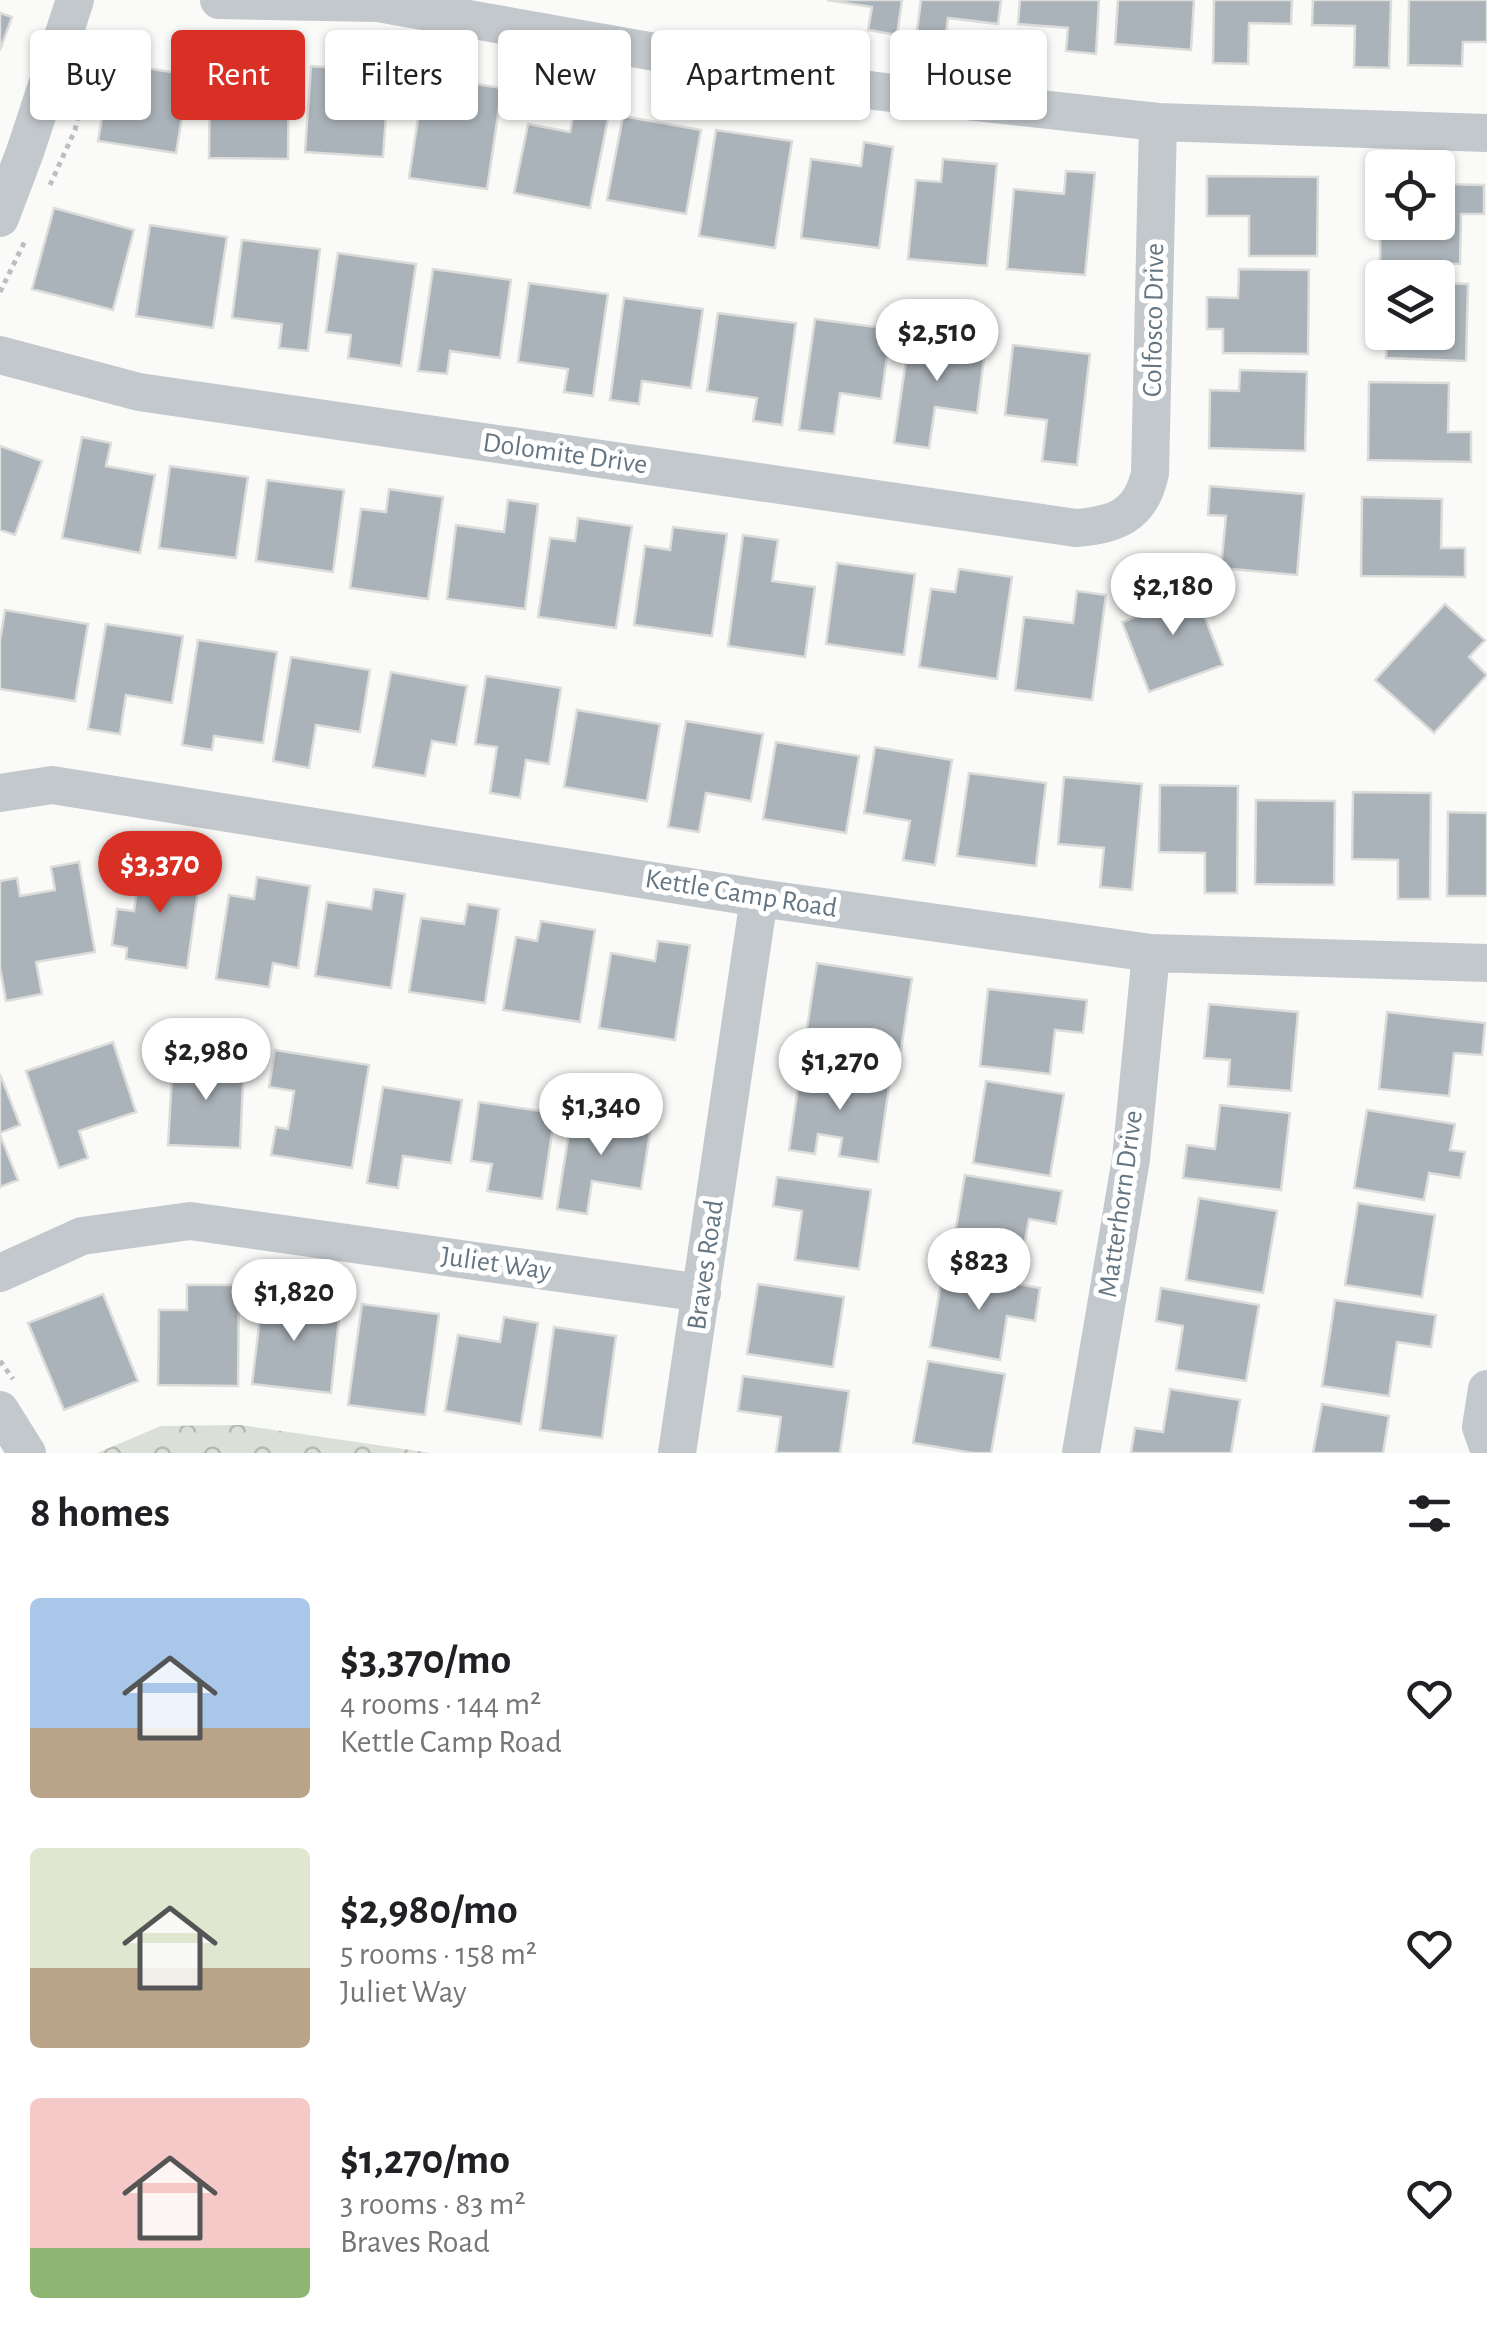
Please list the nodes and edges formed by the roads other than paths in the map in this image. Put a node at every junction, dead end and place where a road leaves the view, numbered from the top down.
1 (76, 0) edge
2 (219, 0) edge
3 (1158, 122) junction
4 (1487, 132) edge
5 (0, 218) edge
6 (0, 355) edge
7 (1130, 511) joint
8 (0, 793) edge
9 (760, 898) junction
10 (1151, 954) junction
11 (1487, 962) edge
12 (0, 1273) edge
13 (702, 1293) junction
14 (1487, 1389) edge
15 (1487, 1444) edge
16 (677, 1453) edge
17 (1081, 1453) edge

1 - 5 street
2 - 3 street
3 - 4 street
3 - 7 street, Colfosco Drive
6 - 7 street, Dolomite Drive
8 - 9 street, Kettle Camp Road
9 - 10 street, Kettle Camp Road
9 - 13 street, Braves Road
10 - 11 street, Kettle Camp Road
10 - 17 street, Matterhorn Drive
12 - 13 street, Juliet Way
13 - 16 street, Braves Road
14 - 15 street

